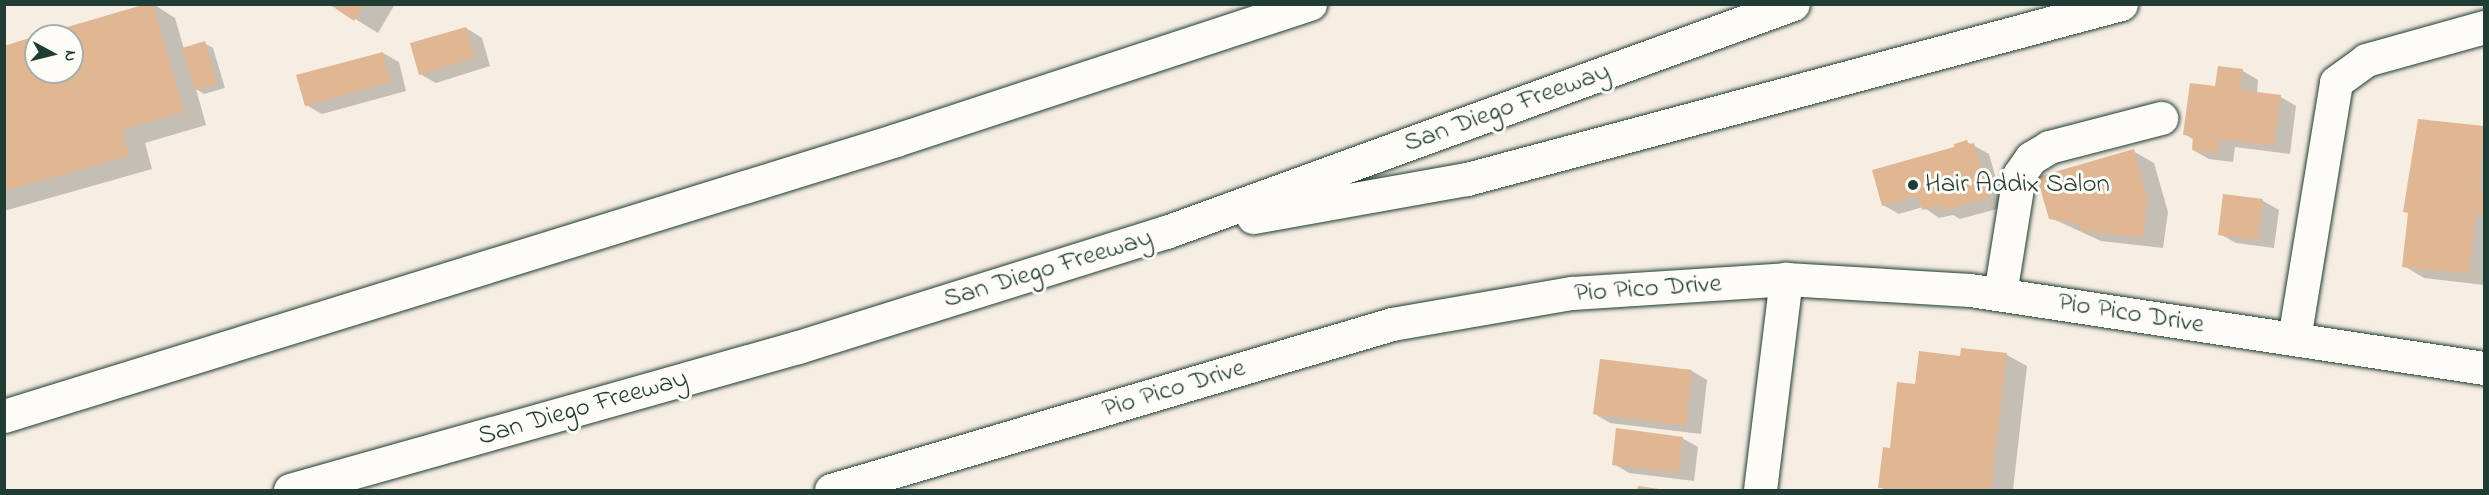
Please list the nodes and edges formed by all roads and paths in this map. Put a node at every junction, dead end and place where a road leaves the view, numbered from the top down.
1 (1310, 4) edge
2 (1793, 4) edge
3 (2121, 4) edge
4 (2484, 27) edge
5 (2161, 118) dead end
6 (1166, 232) junction
7 (1786, 279) junction
8 (2000, 294) junction
9 (2294, 339) junction
10 (2484, 368) edge
11 (46, 405) junction
12 (4, 410) edge
13 (4, 416) edge
14 (290, 490) edge
15 (831, 490) edge
16 (1760, 490) edge

1 - 11 main road
2 - 6 main road, San Diego Freeway
3 - 6 main road
4 - 9 main road
5 - 8 main road
6 - 14 main road, San Diego Freeway
7 - 8 main road, Pio Pico Drive
7 - 15 main road, Pio Pico Drive
7 - 16 main road
8 - 9 main road, Pio Pico Drive
9 - 10 main road, Pio Pico Drive
11 - 12 main road
11 - 13 main road

